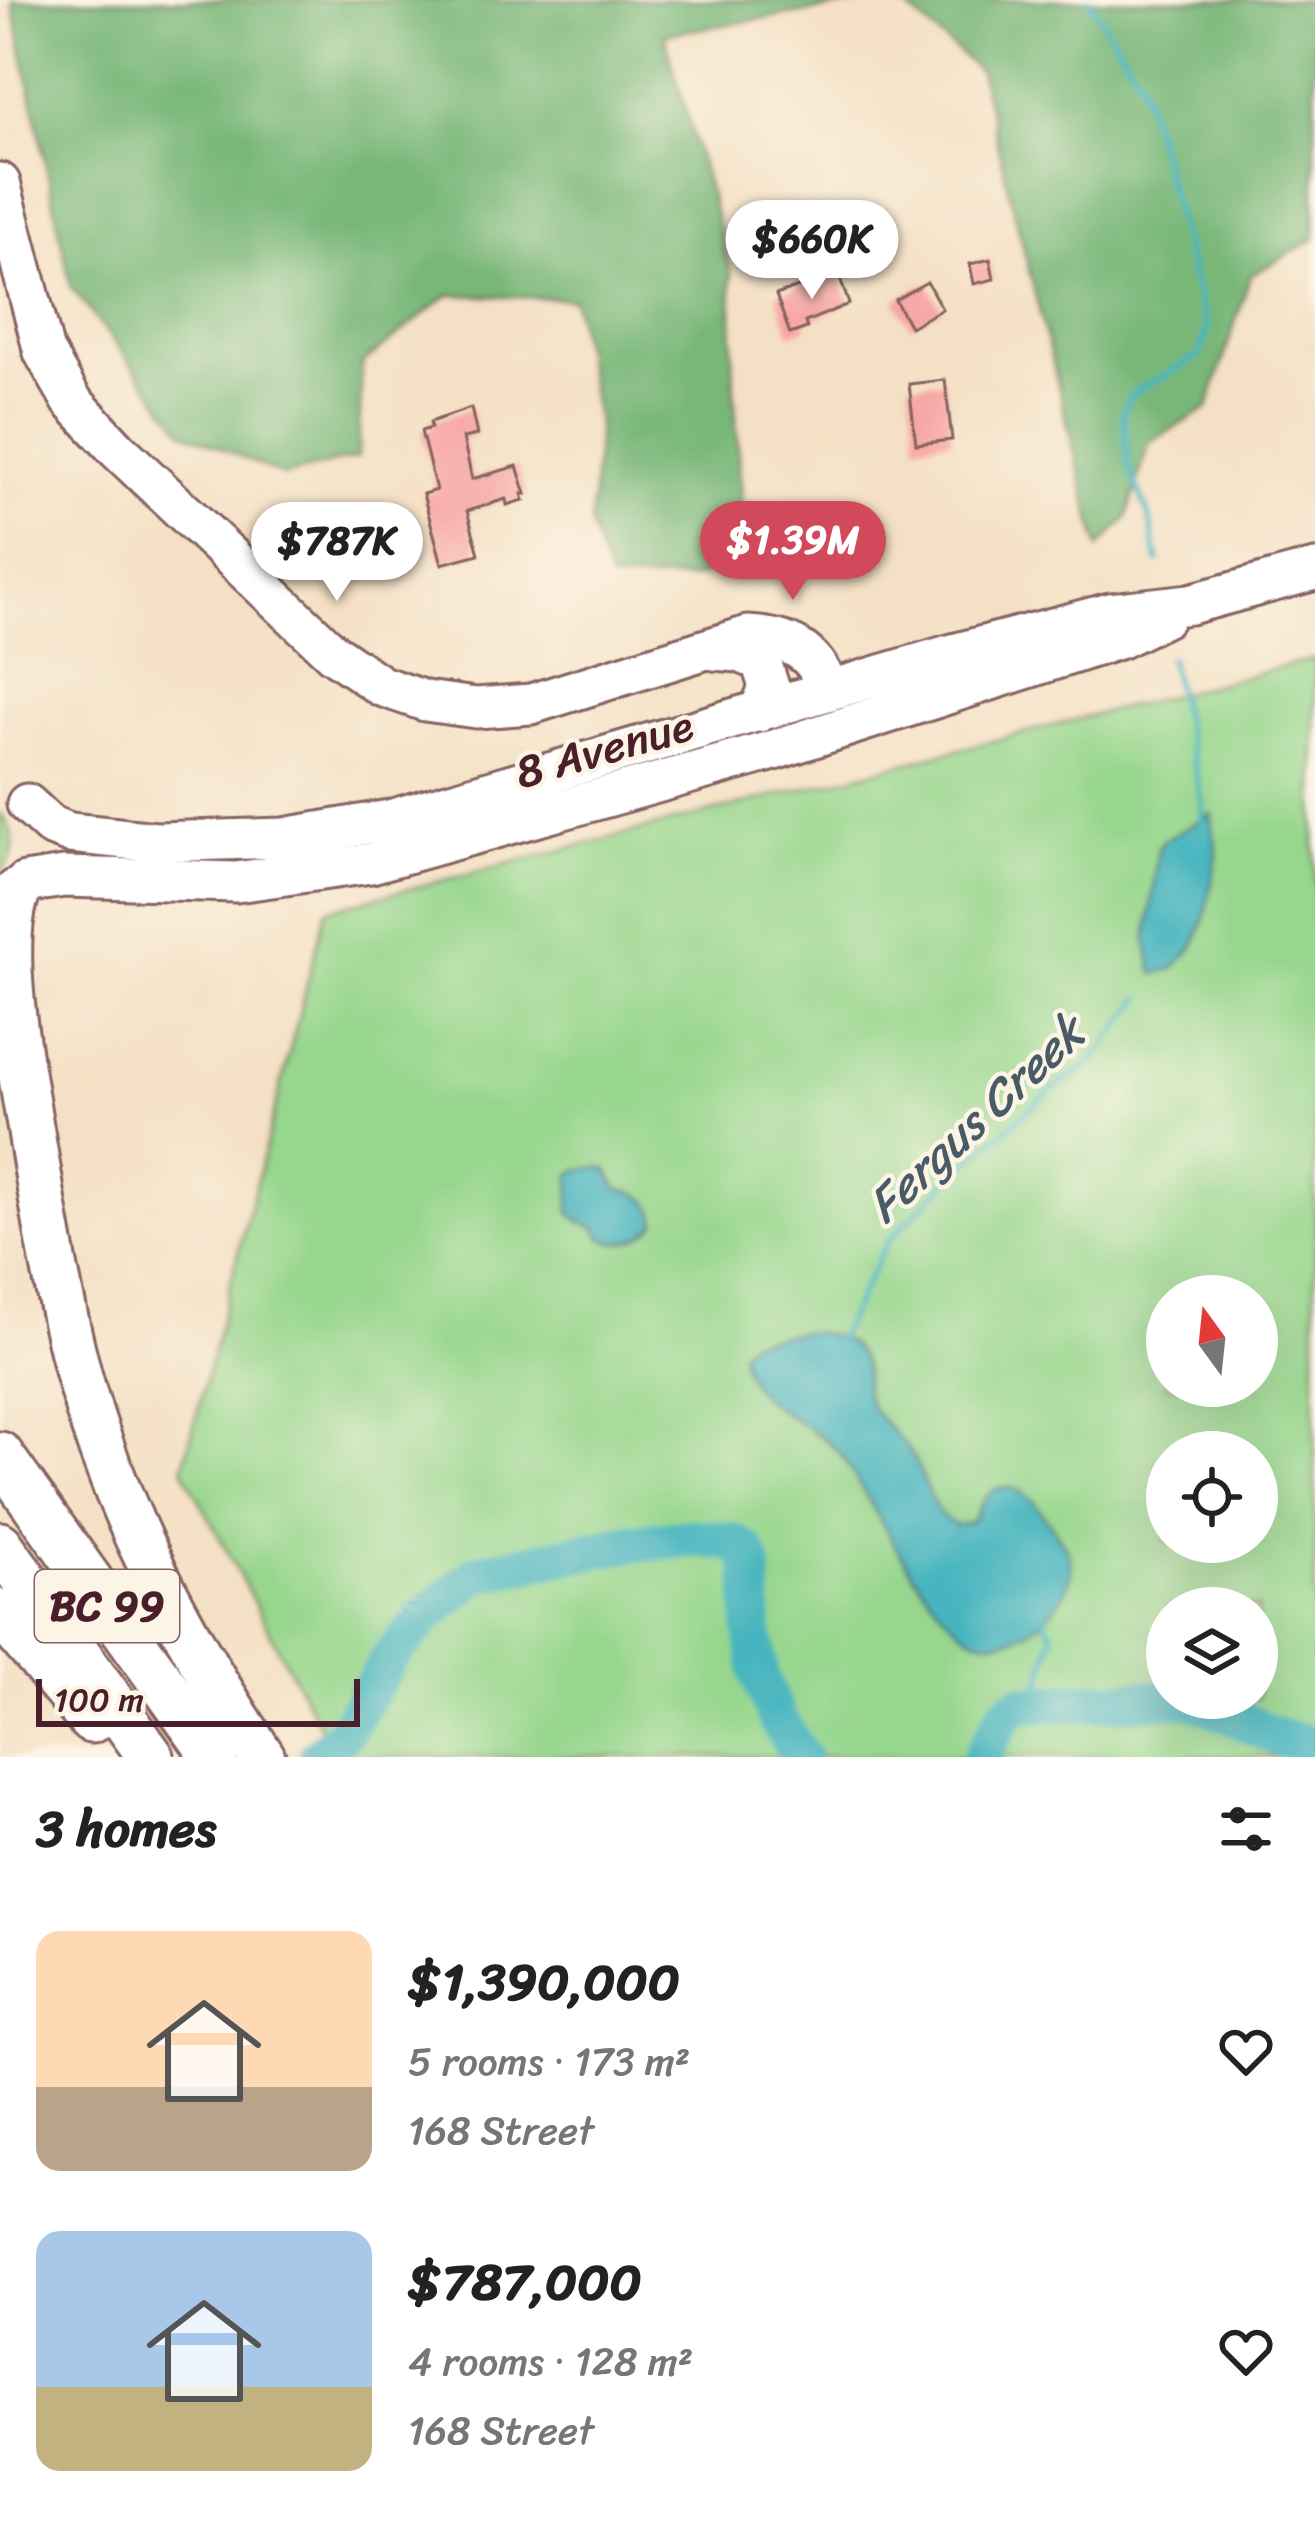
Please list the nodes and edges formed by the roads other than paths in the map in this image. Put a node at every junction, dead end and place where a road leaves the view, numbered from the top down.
1 (0, 183) edge
2 (1315, 570) edge
3 (1190, 604) junction
4 (696, 649) junction
5 (828, 690) junction
6 (759, 712) junction
7 (14, 794) edge
8 (436, 847) junction
9 (14, 892) edge
10 (0, 1455) edge
11 (0, 1545) edge
12 (0, 1612) edge
13 (121, 1757) edge
14 (152, 1757) edge
15 (215, 1757) edge
16 (262, 1757) edge

1 - 4 main road
2 - 3 main road, 8 Avenue
3 - 5 main road, 8 Avenue
3 - 8 main road, 8 Avenue
4 - 5 main road
4 - 6 main road
5 - 6 main road, 8 Avenue
5 - 8 main road
6 - 7 main road, 8 Avenue
7 - 9 main road
8 - 9 main road, 8 Avenue
9 - 16 highway
10 - 15 highway, BC 99
11 - 14 highway, BC 99
12 - 13 highway

